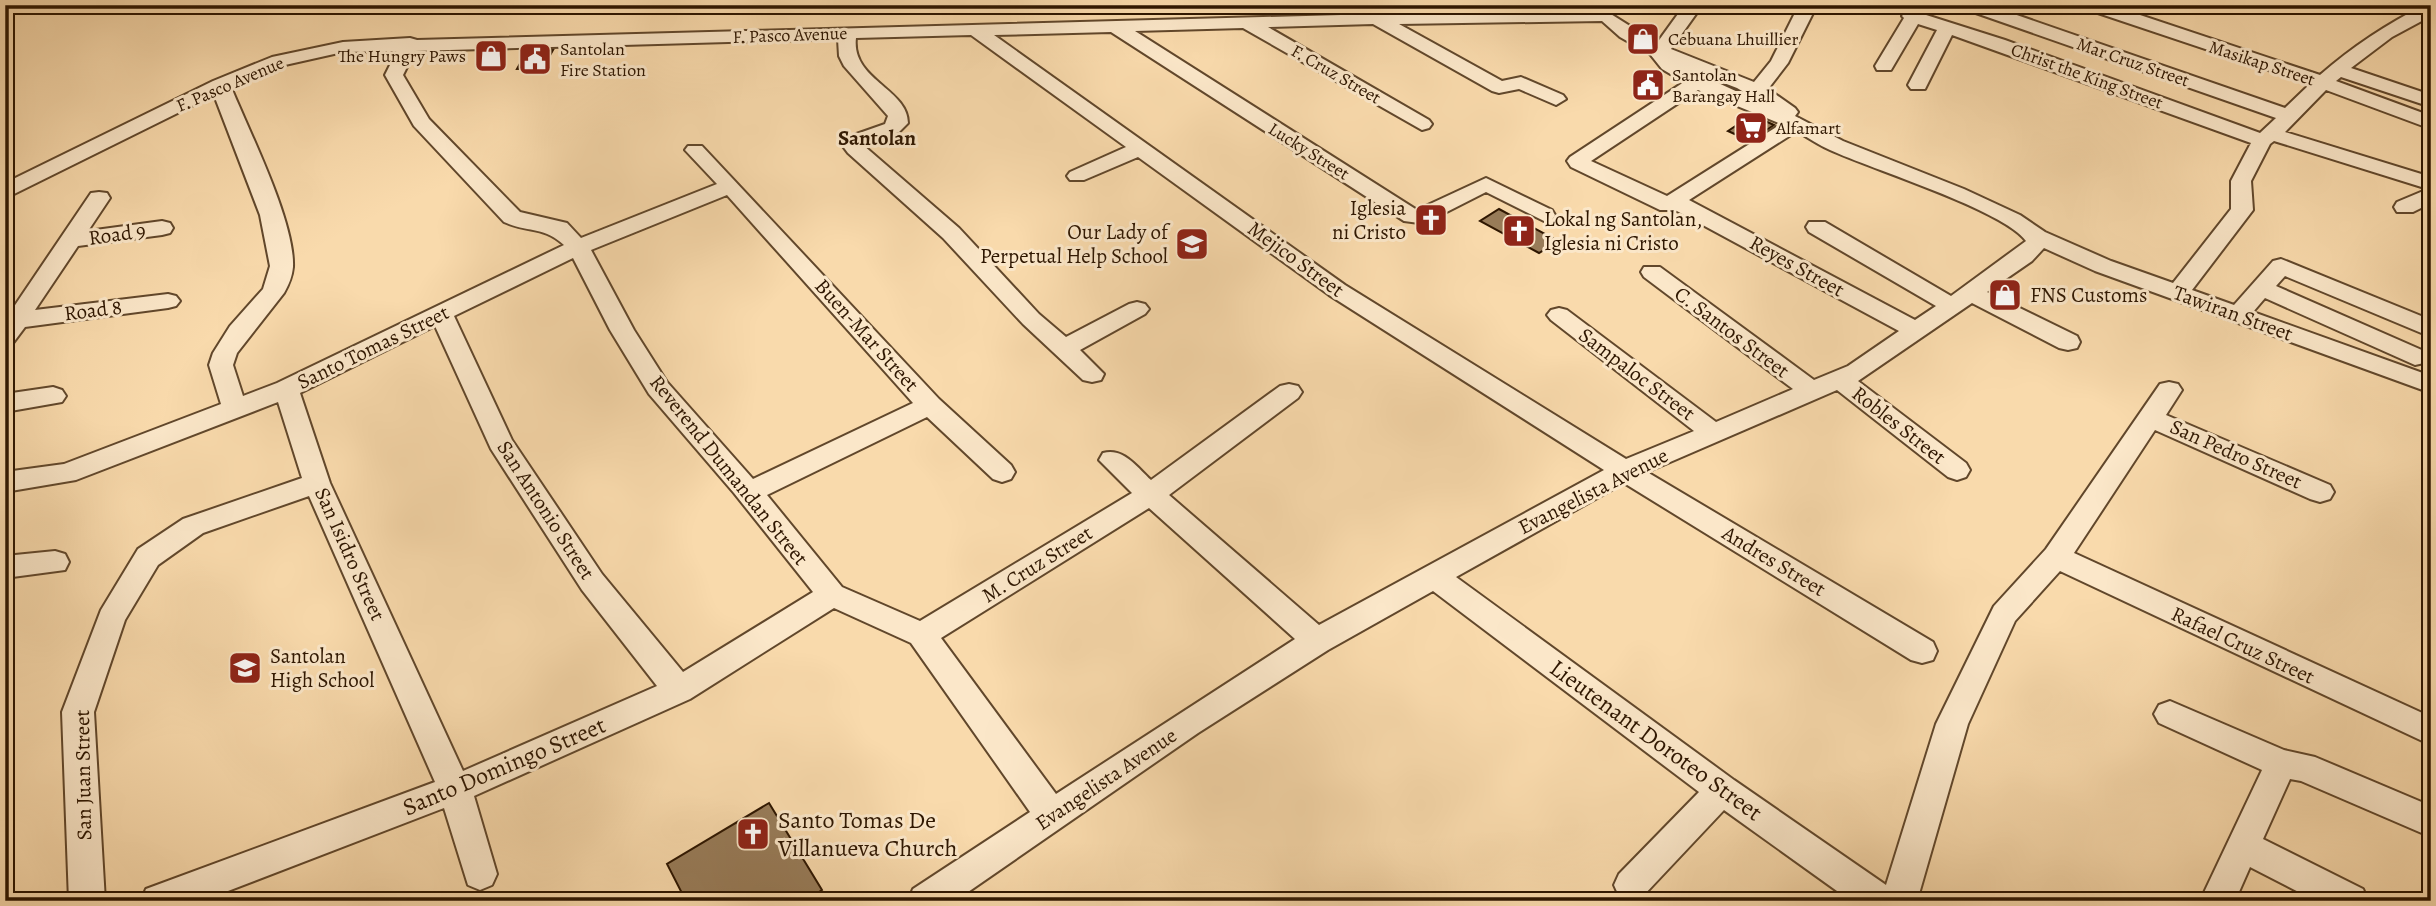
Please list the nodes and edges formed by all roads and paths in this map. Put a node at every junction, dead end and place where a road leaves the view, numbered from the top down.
1 (1668, 5) edge
2 (1808, 5) edge
3 (2103, 7) edge
4 (1979, 8) dead end
5 (2431, 9) edge
6 (1607, 11) edge
7 (1916, 11) edge
8 (1377, 19) junction
9 (1249, 24) junction
10 (1116, 27) junction
11 (1947, 27) junction
12 (977, 31) junction
13 (848, 34) junction
14 (410, 43) junction
15 (1668, 58) junction
16 (1884, 66) dead end
17 (2330, 76) junction
18 (1697, 82) junction
19 (220, 85) junction
20 (1918, 85) dead end
21 (1758, 89) junction
22 (1556, 99) dead end
23 (2431, 101) edge
24 (2288, 116) junction
25 (1797, 123) junction
26 (2431, 123) edge
27 (1422, 124) dead end
28 (2267, 137) junction
29 (1141, 148) junction
30 (695, 150) dead end
31 (1077, 176) dead end
32 (2431, 184) edge
33 (731, 186) junction
34 (5, 191) edge
35 (2431, 195) edge
36 (99, 198) dead end
37 (1675, 202) junction
38 (2405, 206) dead end
39 (1544, 215) dead end
40 (1817, 227) dead end
41 (162, 228) dead end
42 (2038, 237) junction
43 (72, 240) junction
44 (578, 247) junction
45 (1652, 272) dead end
46 (2263, 289) junction
47 (2178, 293) junction
48 (1961, 300) junction
49 (168, 301) dead end
50 (1137, 309) dead end
51 (441, 313) junction
52 (2238, 314) junction
53 (1559, 316) dead end
54 (11, 329) edge
55 (2431, 329) edge
56 (1917, 331) junction
57 (2067, 342) dead end
58 (1064, 348) junction
59 (2415, 357) dead end
60 (1092, 374) dead end
61 (1840, 380) junction
62 (2431, 385) edge
63 (286, 389) junction
64 (2169, 390) dead end
65 (1289, 392) dead end
66 (1813, 392) junction
67 (53, 396) dead end
68 (5, 402) edge
69 (930, 405) junction
70 (234, 409) junction
71 (2150, 418) junction
72 (1714, 433) junction
73 (1112, 460) dead end
74 (1626, 470) junction
75 (1957, 471) dead end
76 (1002, 472) dead end
77 (5, 482) edge
78 (317, 483) junction
79 (749, 492) junction
80 (2320, 492) dead end
81 (1152, 493) junction
82 (2056, 558) junction
83 (55, 562) dead end
84 (5, 567) edge
85 (1434, 576) junction
86 (832, 595) junction
87 (922, 635) junction
88 (1317, 641) junction
89 (1922, 651) dead end
90 (679, 690) junction
91 (2170, 714) dead end
92 (2431, 732) edge
93 (2281, 764) junction
94 (455, 789) junction
95 (1722, 790) junction
96 (1052, 816) junction
97 (2431, 822) edge
98 (2242, 845) junction
99 (480, 874) dead end
100 (1631, 885) dead end
101 (2222, 899) edge
102 (927, 900) edge
103 (87, 901) edge
104 (158, 901) edge
105 (1880, 901) edge
106 (1899, 901) edge
107 (2351, 901) edge

1 - 15 street
2 - 21 street
3 - 17 street, Masikap Street
4 - 24 street, Mar Cruz Street
5 - 17 street
6 - 8 street, F. Pasco Avenue
6 - 15 street
7 - 11 street, Christ the King Street
7 - 16 street
8 - 9 street, F. Pasco Avenue
8 - 22 street
9 - 10 street, F. Pasco Avenue
9 - 27 street, F. Cruz Street
10 - 12 street, F. Pasco Avenue
10 - 39 street, Lucky Street
11 - 20 street
11 - 28 street, Christ the King Street
12 - 13 street, F. Pasco Avenue
12 - 29 street, Mejico Street
13 - 14 street, F. Pasco Avenue
13 - 58 street
14 - 19 street, F. Pasco Avenue
14 - 44 street, Reverend Dumandan Street
15 - 18 street
15 - 21 street
17 - 23 street
17 - 24 street
17 - 26 street, Masikap Street
18 - 25 street
18 - 37 street
19 - 34 street, F. Pasco Avenue
19 - 70 street
21 - 25 street
24 - 28 street
25 - 37 street
25 - 42 street
28 - 32 street, Christ the King Street
28 - 47 street
29 - 31 street
29 - 74 street, Mejico Street
30 - 33 street, Buen-Mar Street
33 - 44 street, Santo Tomas Street
33 - 69 street, Buen-Mar Street
35 - 38 street
36 - 43 street
37 - 56 street, Reyes Street
40 - 48 street
41 - 43 street, Road 9
42 - 47 street, Tawiran Street
42 - 48 street, Evangelista Avenue
43 - 54 street
44 - 51 street, Santo Tomas Street
44 - 79 street, Reverend Dumandan Street
45 - 66 street, C. Santos Street
46 - 52 street
46 - 55 street
46 - 59 street
47 - 52 street, Tawiran Street
48 - 56 street, Evangelista Avenue
48 - 57 street
49 - 54 street, Road 8
50 - 58 street
51 - 63 street, Santo Tomas Street
51 - 90 street, San Antonio Street
52 - 62 street, Tawiran Street
53 - 72 street, Sampaloc Street
56 - 61 street, Evangelista Avenue
58 - 60 street
61 - 66 street, Evangelista Avenue
61 - 75 street, Robles Street
63 - 70 street, Santo Tomas Street
63 - 78 street, San Isidro Street
64 - 71 street
65 - 81 street, M. Cruz Street
66 - 72 street, Evangelista Avenue
67 - 68 street
69 - 76 street
69 - 79 street, Buen-Mar Street
70 - 77 street, Santo Tomas Street
71 - 80 street, San Pedro Street
71 - 82 street
72 - 74 street, Evangelista Avenue
73 - 81 street
74 - 85 street, Evangelista Avenue
74 - 89 street, Andres Street
78 - 94 street, San Isidro Street
78 - 103 street, San Juan Street
79 - 86 street, Reverend Dumandan Street
81 - 87 street, M. Cruz Street
81 - 88 street
82 - 92 street, Rafael Cruz Street
82 - 106 street
83 - 84 street
85 - 88 street, Evangelista Avenue
85 - 95 street, Lieutenant Doroteo Street
86 - 87 street, Reverend Dumandan Street
86 - 90 street, Santo Domingo Street
87 - 96 street
88 - 96 street, Evangelista Avenue
90 - 94 street, Santo Domingo Street
91 - 93 street
93 - 97 street
93 - 98 street
94 - 99 street, San Isidro Street
94 - 104 street, Santo Domingo Street
95 - 100 street
95 - 105 street, Lieutenant Doroteo Street
96 - 102 street, Evangelista Avenue
98 - 101 street
98 - 107 street

